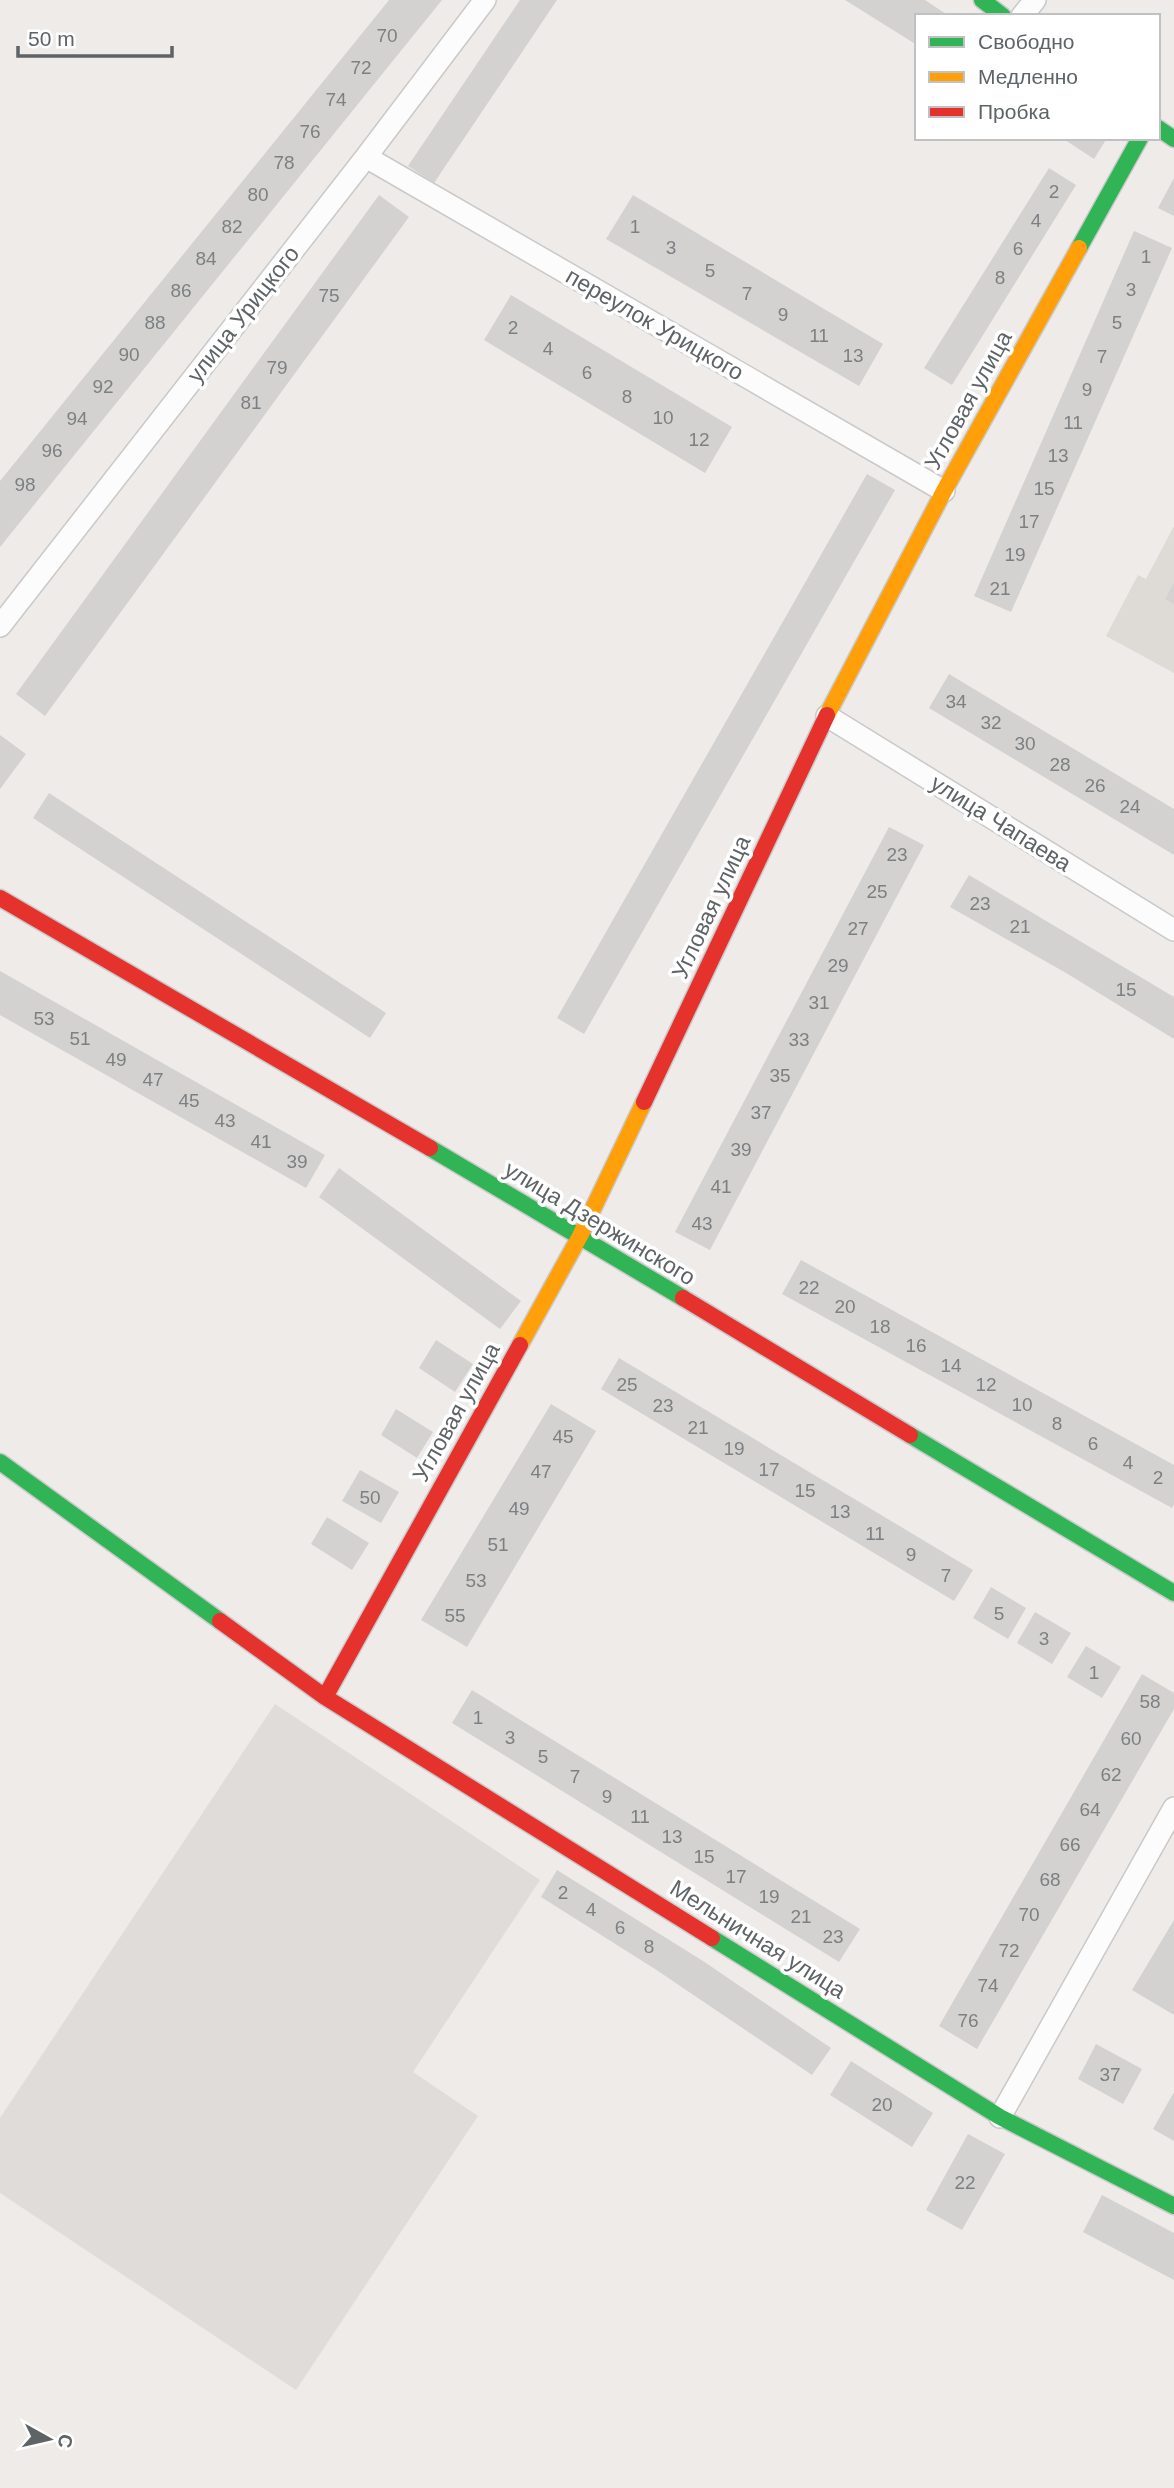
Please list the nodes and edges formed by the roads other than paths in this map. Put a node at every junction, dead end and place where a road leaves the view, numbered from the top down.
1 (485, 0) edge
2 (982, 0) edge
3 (1035, 0) edge
4 (1000, 14) edge
5 (1024, 14) edge
6 (1139, 140) edge
7 (366, 157) junction
8 (944, 491) junction
9 (0, 626) edge
10 (828, 716) junction
11 (0, 898) edge
12 (1174, 930) edge
13 (580, 1236) junction
14 (0, 1462) edge
15 (1174, 1593) edge
16 (325, 1697) junction
17 (1174, 1808) edge
18 (1000, 2117) junction
19 (1174, 2206) edge

1 - 7 street, улица Урицкого
2 - 4 street
3 - 5 street
6 - 8 street, Угловая улица
7 - 8 street, переулок Урицкого
7 - 9 street, улица Урицкого
8 - 10 street, Угловая улица
10 - 12 street, улица Чапаева
10 - 13 street, Угловая улица
11 - 13 street, улица Дзержинского
13 - 15 street, улица Дзержинского
13 - 16 street, Угловая улица
14 - 16 street, Мельничная улица
16 - 18 street, Мельничная улица
17 - 18 street
18 - 19 street, Мельничная улица

